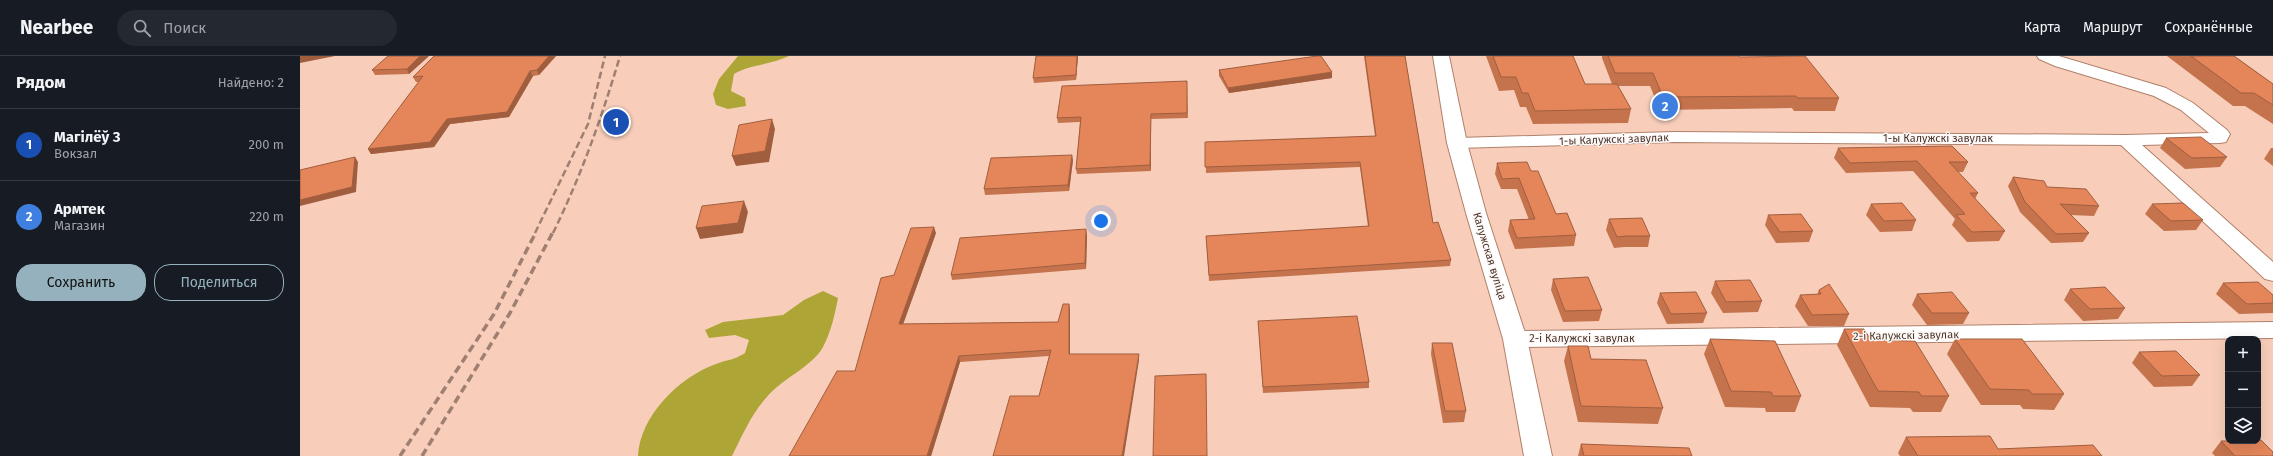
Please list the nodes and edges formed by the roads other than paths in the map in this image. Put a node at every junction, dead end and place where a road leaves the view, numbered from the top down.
1 (1441, 56) edge
2 (2045, 56) edge
3 (2126, 140) junction
4 (1457, 143) junction
5 (2273, 274) edge
6 (2273, 330) edge
7 (1515, 339) junction
8 (1538, 456) edge

1 - 4 street, Калужская вуліца
2 - 3 street, 1-ы Калужскі завулак
3 - 4 street, 1-ы Калужскі завулак
3 - 5 street
4 - 7 street, Калужская вуліца
6 - 7 street, 2-і Калужскі завулак
7 - 8 street, Калужская вуліца

